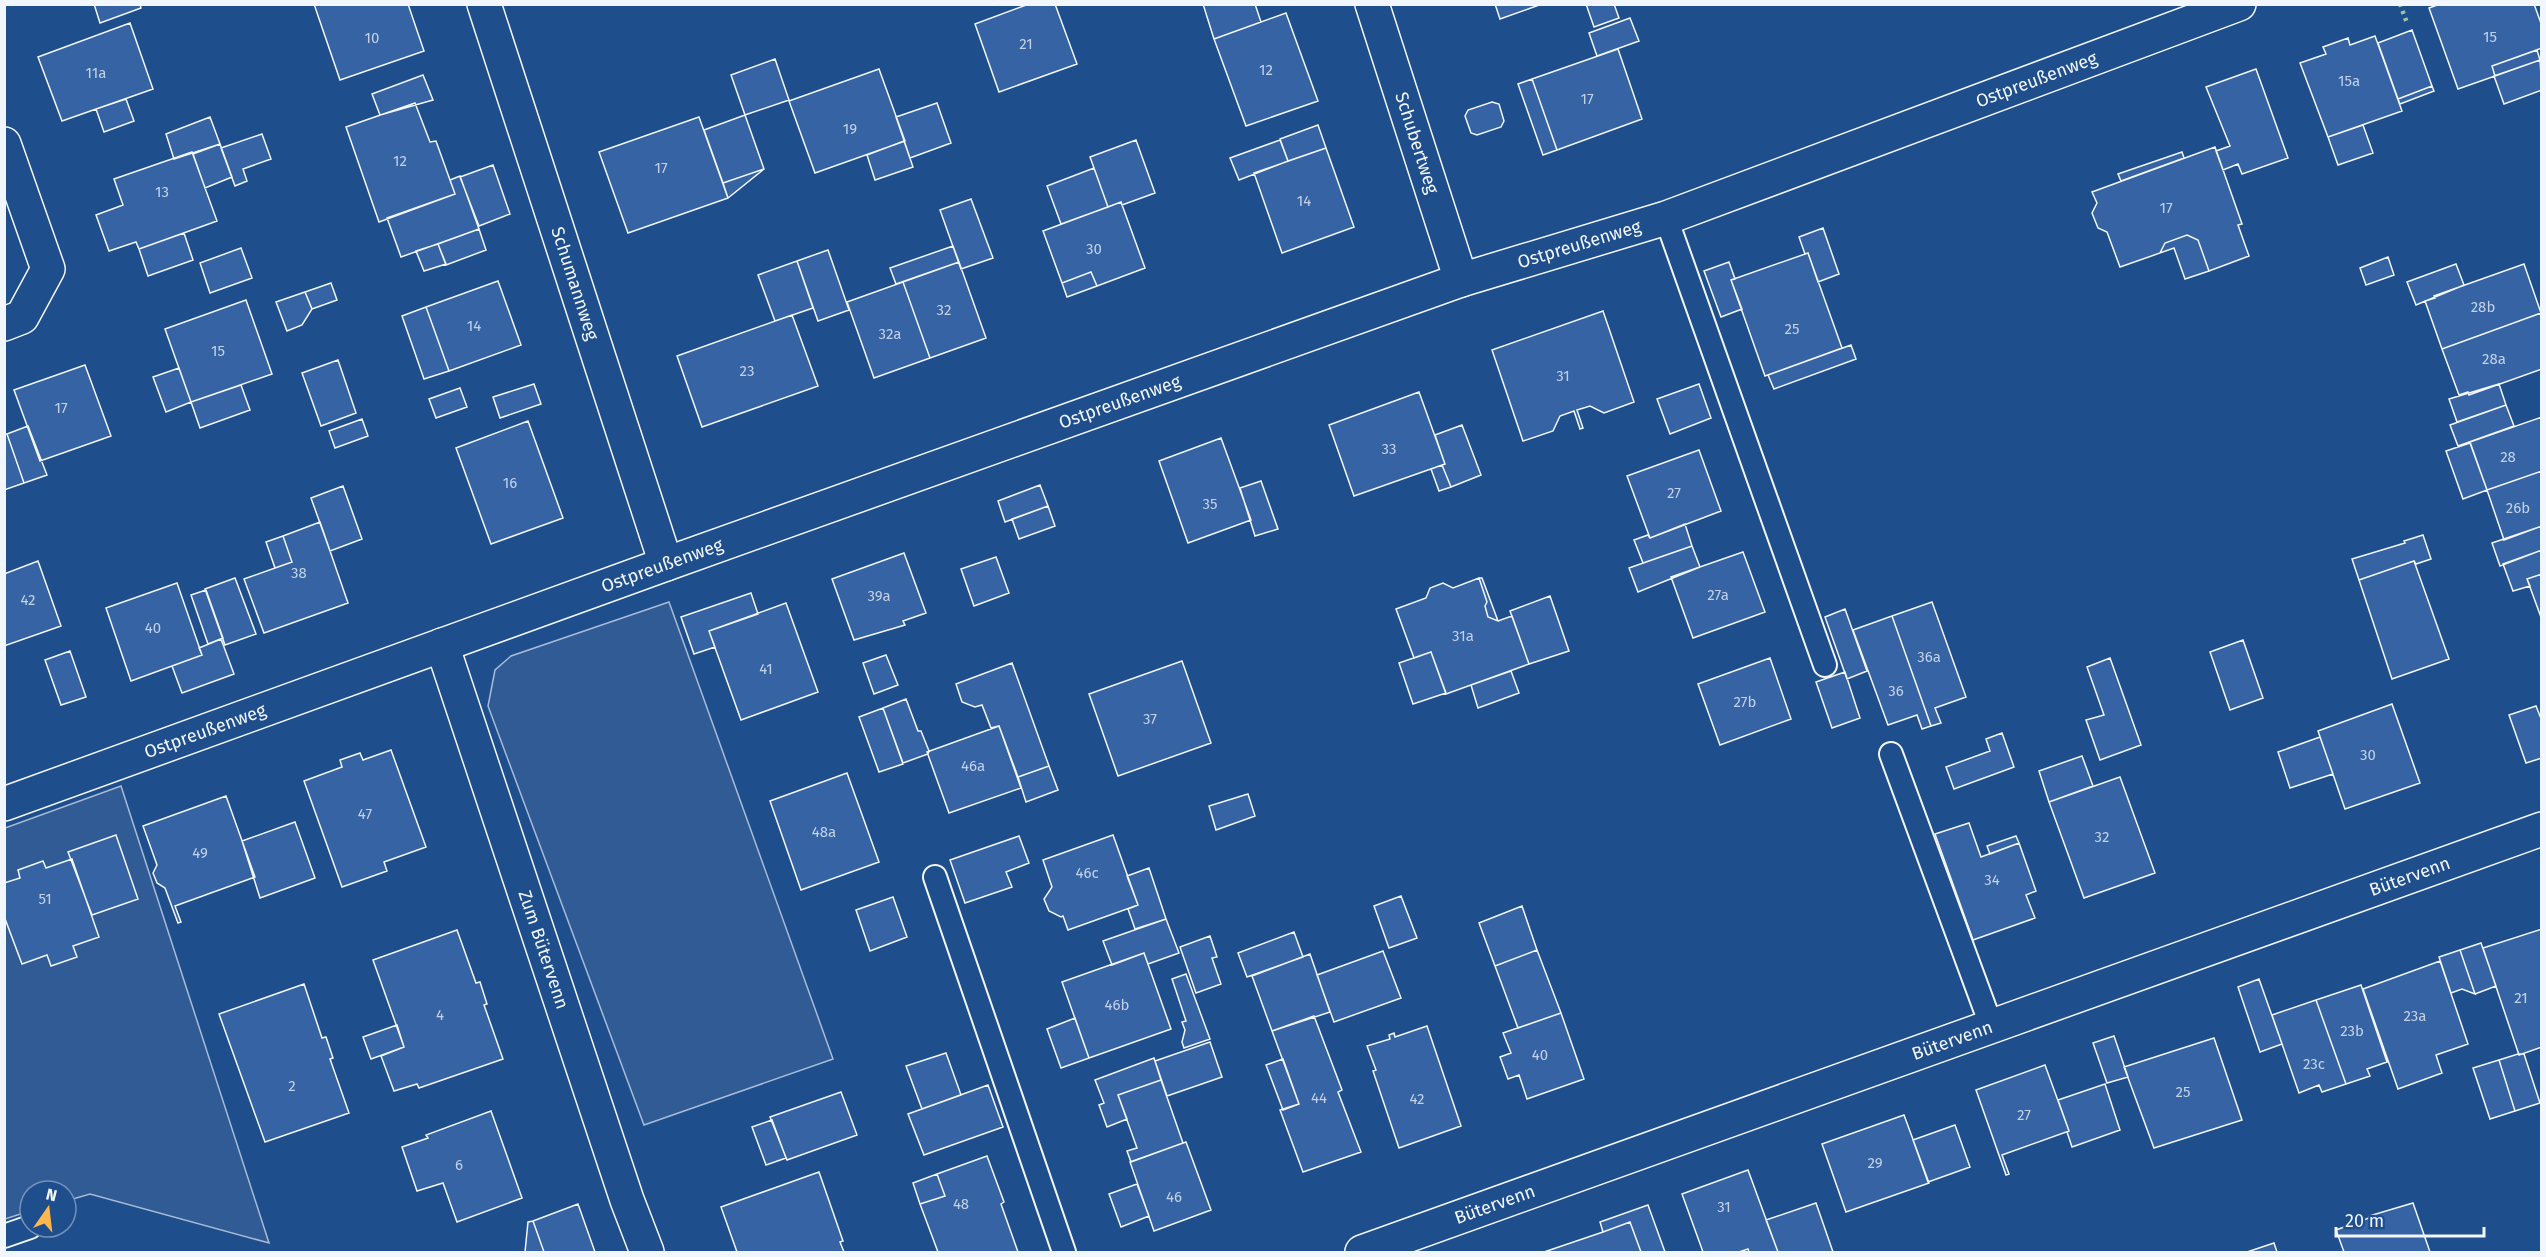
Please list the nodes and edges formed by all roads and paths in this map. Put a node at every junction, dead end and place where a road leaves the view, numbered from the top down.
1 (484, 4) edge
2 (1372, 4) edge
3 (2239, 4) edge
4 (4, 144) edge
5 (1666, 218) junction
6 (1461, 280) junction
7 (4, 324) edge
8 (666, 564) junction
9 (442, 645) junction
10 (1825, 665) dead end
11 (1891, 754) dead end
12 (4, 804) edge
13 (2541, 831) edge
14 (935, 877) dead end
15 (1992, 1026) junction
16 (647, 1252) edge
17 (1064, 1252) edge
18 (1362, 1252) edge

1 - 8 street, Schumannweg
2 - 6 street, Schubertweg
3 - 5 street, Ostpreußenweg
4 - 7 street
5 - 6 street, Ostpreußenweg
5 - 10 lane
6 - 8 street, Ostpreußenweg
8 - 9 street, Ostpreußenweg
9 - 12 street, Ostpreußenweg
9 - 16 street, Zum Bütervenn
11 - 15 lane
13 - 15 street, Bütervenn
14 - 17 lane
15 - 18 street, Bütervenn

